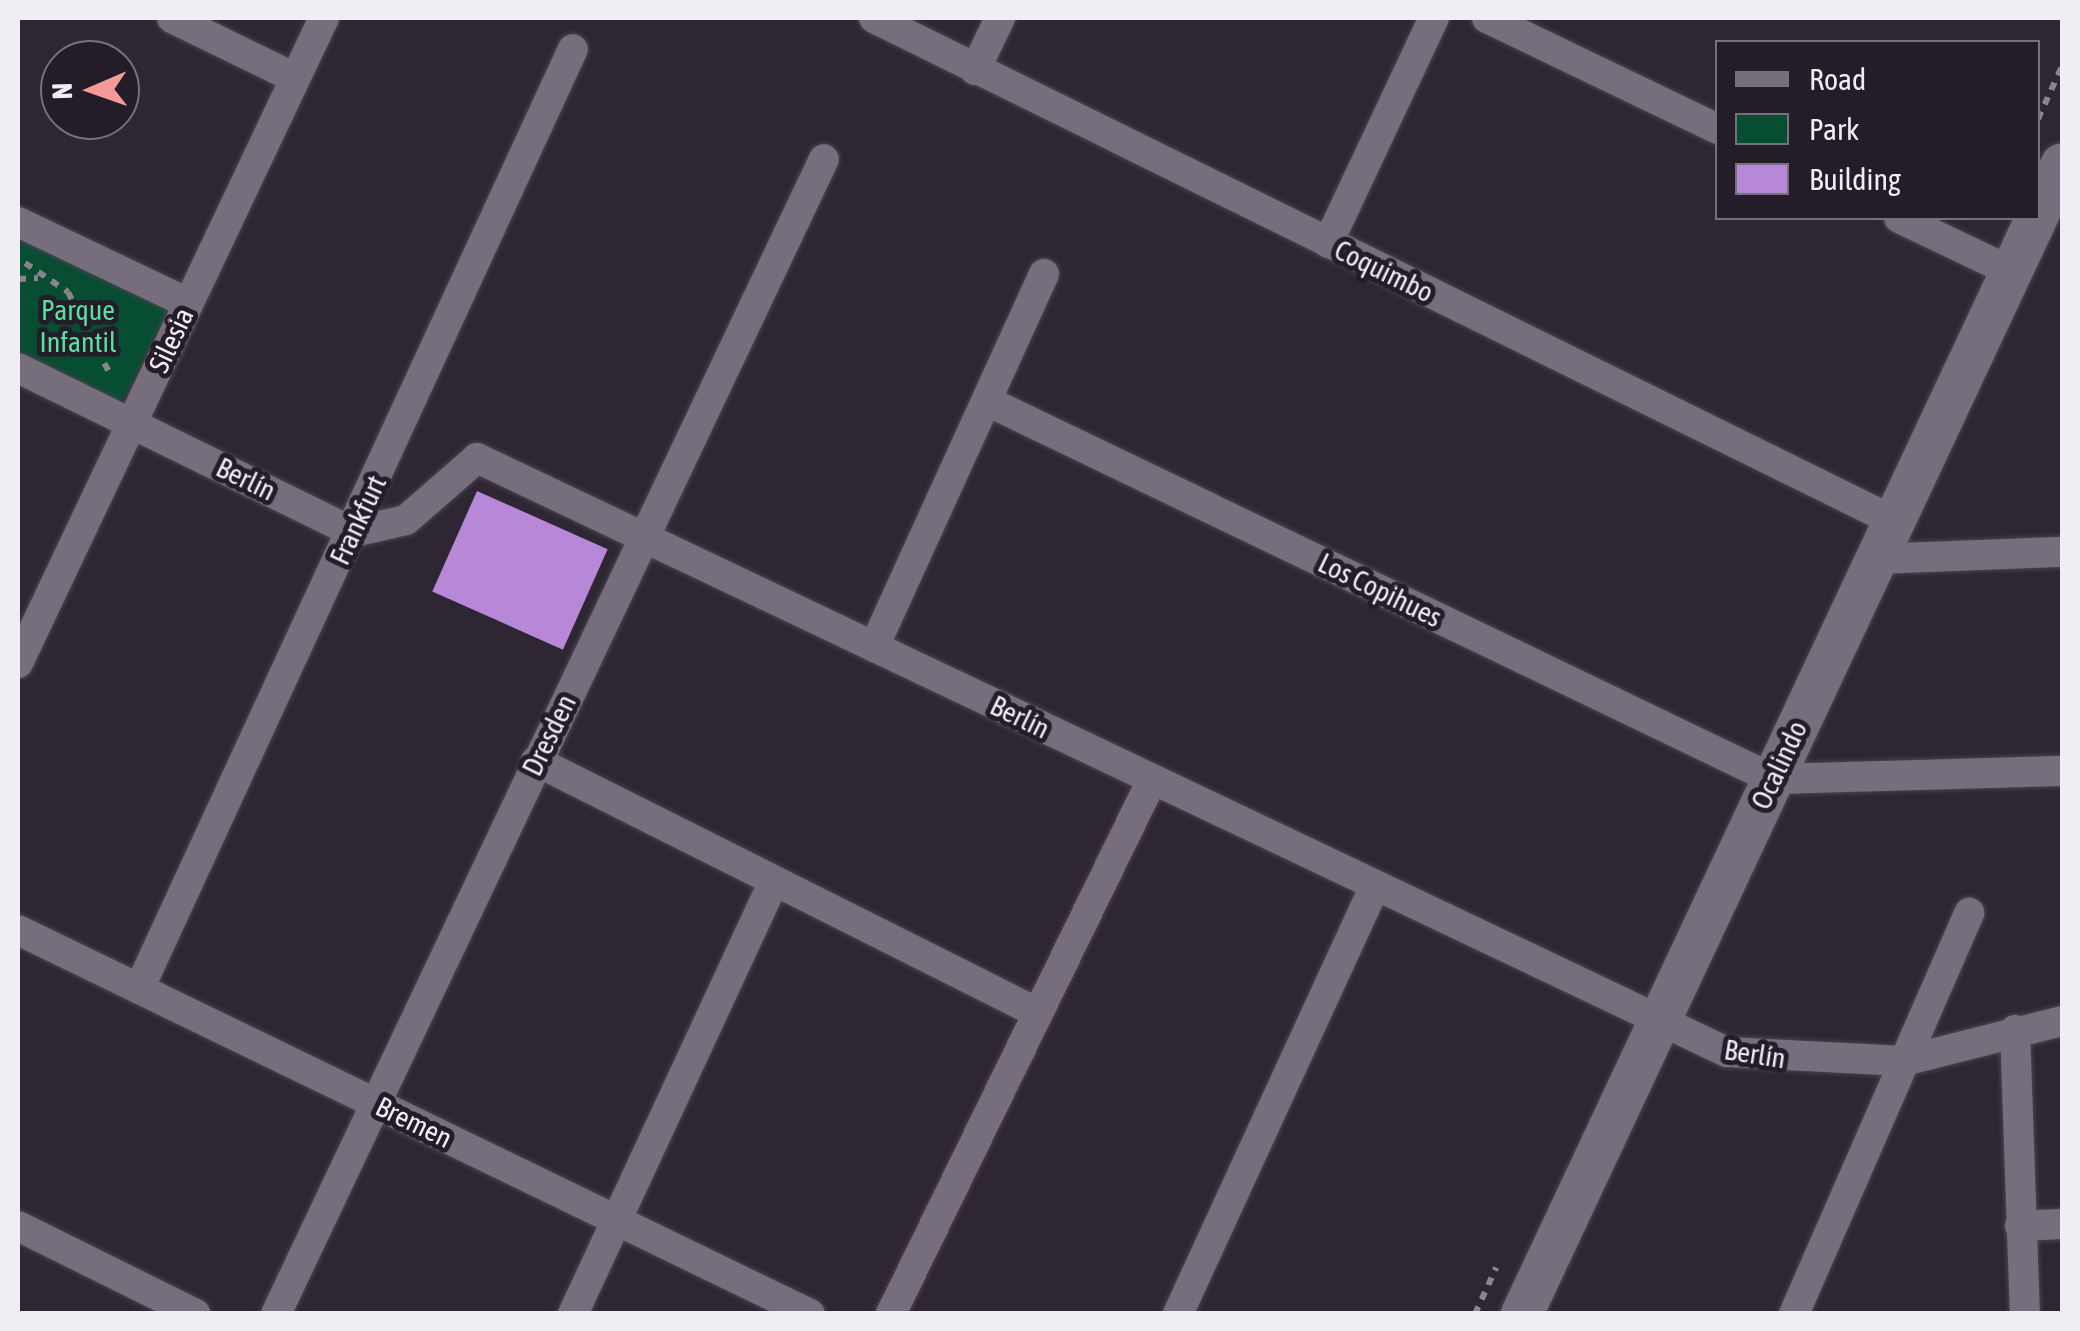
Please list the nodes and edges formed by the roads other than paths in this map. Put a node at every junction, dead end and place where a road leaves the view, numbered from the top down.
1 (172, 18) edge
2 (324, 18) edge
3 (874, 18) edge
4 (1000, 18) edge
5 (1434, 18) edge
6 (1487, 18) edge
7 (573, 49) dead end
8 (975, 70) junction
9 (295, 78) junction
10 (1715, 129) edge
11 (824, 159) dead end
12 (2062, 164) edge
13 (2040, 212) edge
14 (1903, 220) edge
15 (2036, 220) edge
16 (18, 222) edge
17 (1328, 243) junction
18 (2012, 272) junction
19 (1044, 274) dead end
20 (188, 303) junction
21 (18, 368) edge
22 (987, 400) junction
23 (132, 423) junction
24 (354, 532) junction
25 (646, 538) junction
26 (1886, 540) junction
27 (2062, 552) edge
28 (874, 648) junction
29 (18, 663) edge
30 (536, 761) junction
31 (2062, 771) edge
32 (1773, 779) junction
33 (1152, 780) junction
34 (774, 881) junction
35 (1375, 886) junction
36 (1969, 913) dead end
37 (18, 930) edge
38 (139, 989) junction
39 (1036, 1012) junction
40 (1659, 1022) junction
41 (2062, 1022) edge
42 (2015, 1030) junction
43 (1904, 1062) junction
44 (373, 1102) junction
45 (617, 1220) junction
46 (2062, 1224) edge
47 (18, 1226) edge
48 (2020, 1226) junction
49 (196, 1314) edge
50 (276, 1314) edge
51 (574, 1314) edge
52 (810, 1314) edge
53 (891, 1314) edge
54 (1178, 1314) edge
55 (1522, 1314) edge
56 (1794, 1314) edge
57 (2025, 1314) edge

1 - 9 street
2 - 9 street, Silesia
3 - 8 street, Coquimbo
4 - 8 street
5 - 17 street
6 - 10 street
7 - 24 street, Frankfurt
8 - 17 street, Coquimbo
9 - 20 street, Silesia
11 - 25 street, Dresden
12 - 13 street, Ocalindo
14 - 18 street
15 - 18 street, Ocalindo
16 - 20 street
17 - 26 street, Coquimbo
18 - 26 street, Ocalindo
19 - 22 street
20 - 23 street, Silesia
21 - 23 street, Berlín
22 - 28 street
22 - 32 street, Los Copihues
23 - 24 street, Berlín
23 - 29 street, Silesia
24 - 25 street, Berlín
24 - 38 street, Frankfurt
25 - 28 street, Berlín
25 - 30 street, Dresden
26 - 27 street
26 - 32 street, Ocalindo
28 - 33 street, Berlín
30 - 34 street
30 - 44 street, Dresden
31 - 32 street
32 - 40 street, Ocalindo
33 - 35 street, Berlín
33 - 39 street
34 - 39 street
34 - 45 street
35 - 40 street, Berlín
35 - 54 street
36 - 43 street
37 - 38 street, Bremen
38 - 44 street, Bremen
39 - 53 street
40 - 43 street, Berlín
40 - 55 street, Ocalindo
41 - 42 street, Berlín
42 - 43 street, Berlín
42 - 48 street
43 - 56 street
44 - 45 street, Bremen
44 - 50 street, Dresden
45 - 51 street
45 - 52 street, Bremen
46 - 48 street
47 - 49 street
48 - 57 street

